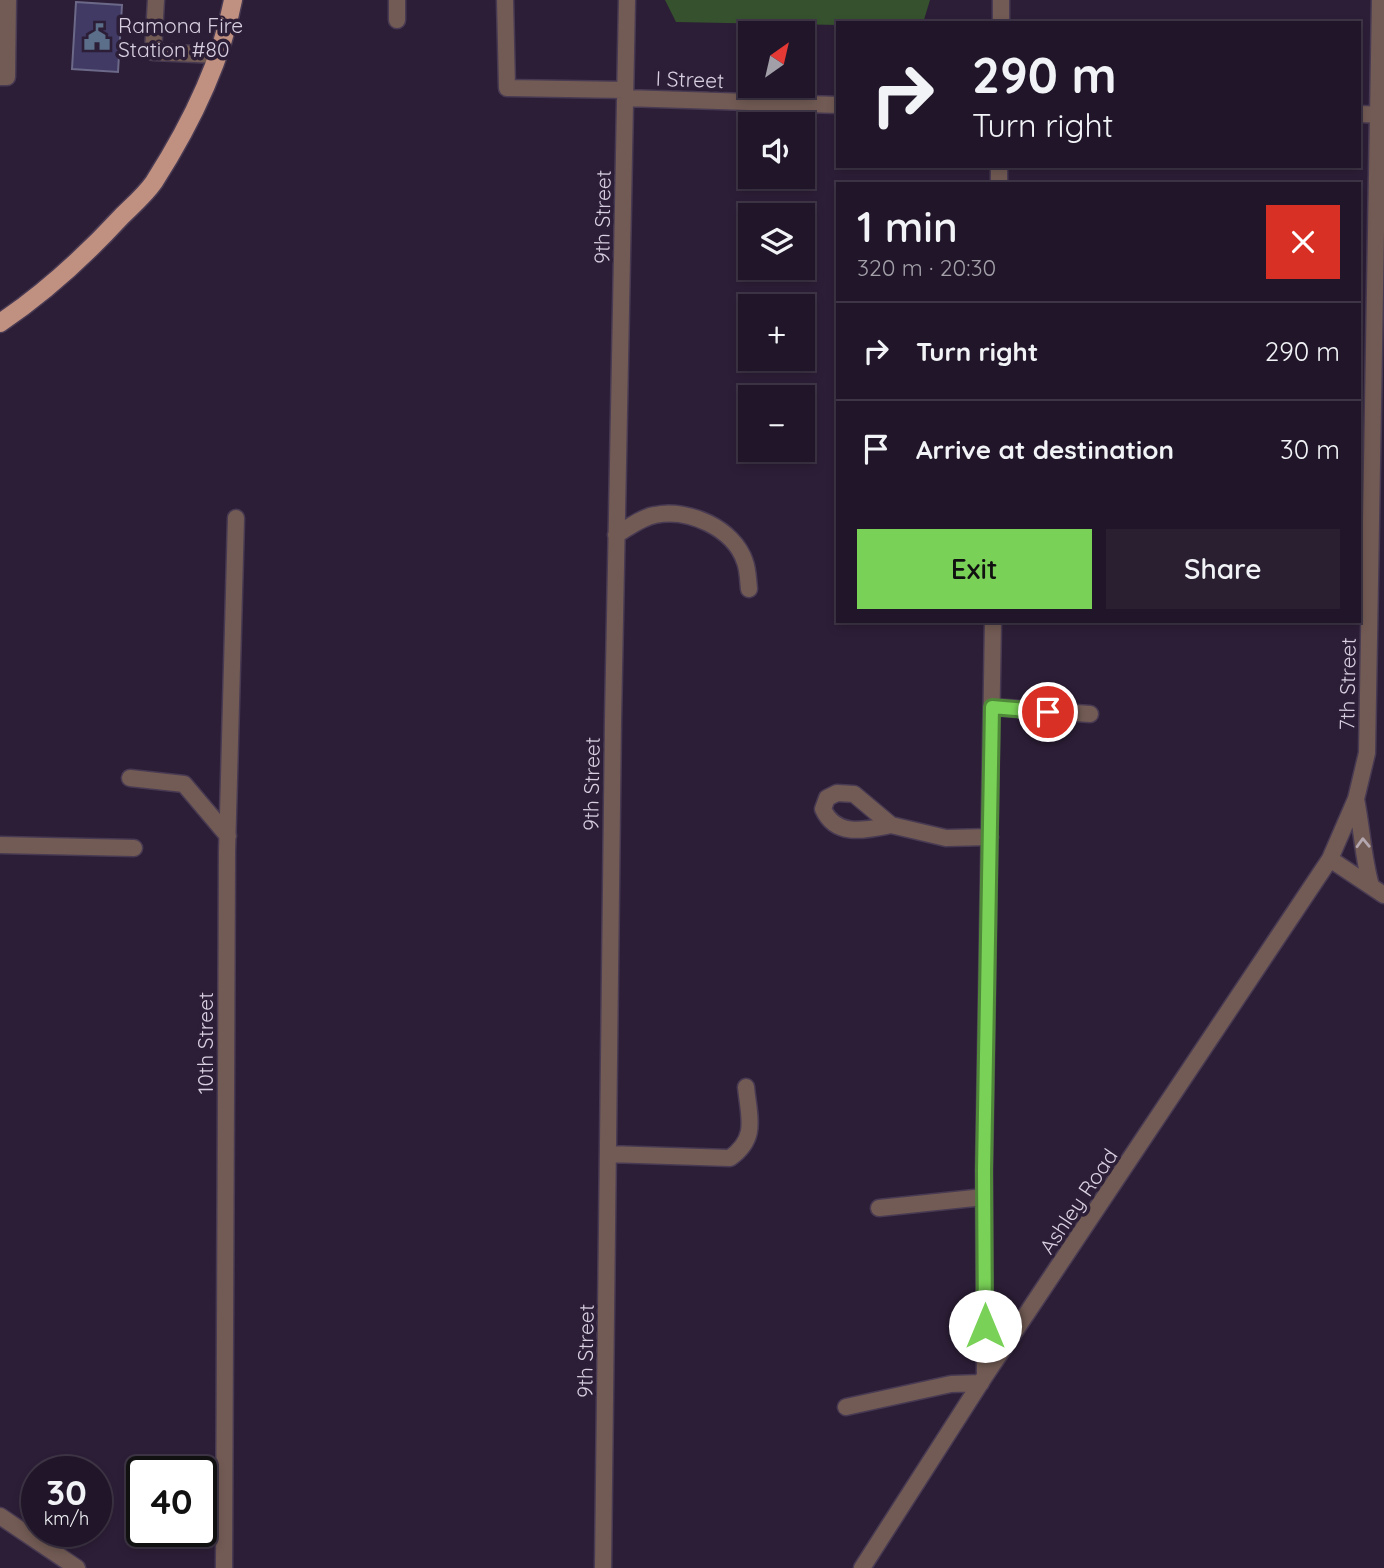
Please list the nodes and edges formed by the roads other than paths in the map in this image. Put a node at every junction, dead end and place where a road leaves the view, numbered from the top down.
1 (8, 0) edge
2 (156, 0) edge
3 (233, 0) edge
4 (397, 0) edge
5 (505, 0) edge
6 (627, 0) edge
7 (1001, 0) edge
8 (1380, 0) edge
9 (397, 20) dead end
10 (1001, 21) edge
11 (217, 55) junction
12 (0, 77) edge
13 (625, 94) junction
14 (836, 105) edge
15 (1361, 114) edge
16 (1381, 115) edge
17 (0, 323) edge
18 (236, 519) dead end
19 (617, 535) junction
20 (749, 589) dead end
21 (993, 623) edge
22 (992, 707) junction
23 (1090, 714) dead end
24 (130, 778) dead end
25 (1356, 799) junction
26 (891, 825) dead end
27 (228, 836) junction
28 (989, 837) junction
29 (0, 845) edge
30 (134, 848) dead end
31 (1330, 859) junction
32 (1378, 891) edge
33 (746, 1087) dead end
34 (608, 1154) junction
35 (984, 1197) junction
36 (879, 1208) dead end
37 (983, 1380) junction
38 (846, 1407) dead end
39 (0, 1516) edge
40 (77, 1568) edge
41 (224, 1568) edge
42 (603, 1568) edge
43 (862, 1568) edge

1 - 12 street
2 - 11 street
3 - 11 main road
4 - 9 street
5 - 13 street, I Street
6 - 13 street, 9th Street
7 - 10 street
8 - 16 street, 7th Street
11 - 17 main road
13 - 14 street, I Street
13 - 19 street, 9th Street
15 - 16 street
16 - 25 street, 7th Street
18 - 27 street, 10th Street
19 - 20 street
19 - 34 street, 9th Street
21 - 22 street
22 - 23 street
22 - 28 street
24 - 27 street
25 - 31 street, 7th Street
32 -> 25 street
26 - 28 street
27 - 41 street, 10th Street
28 - 35 street
29 - 30 street
31 - 32 street
31 - 37 street, Ashley Road
33 - 34 street
34 - 42 street, 9th Street
35 - 36 street
35 - 37 street
37 - 38 street
37 - 43 street, Ashley Road
39 - 40 street

